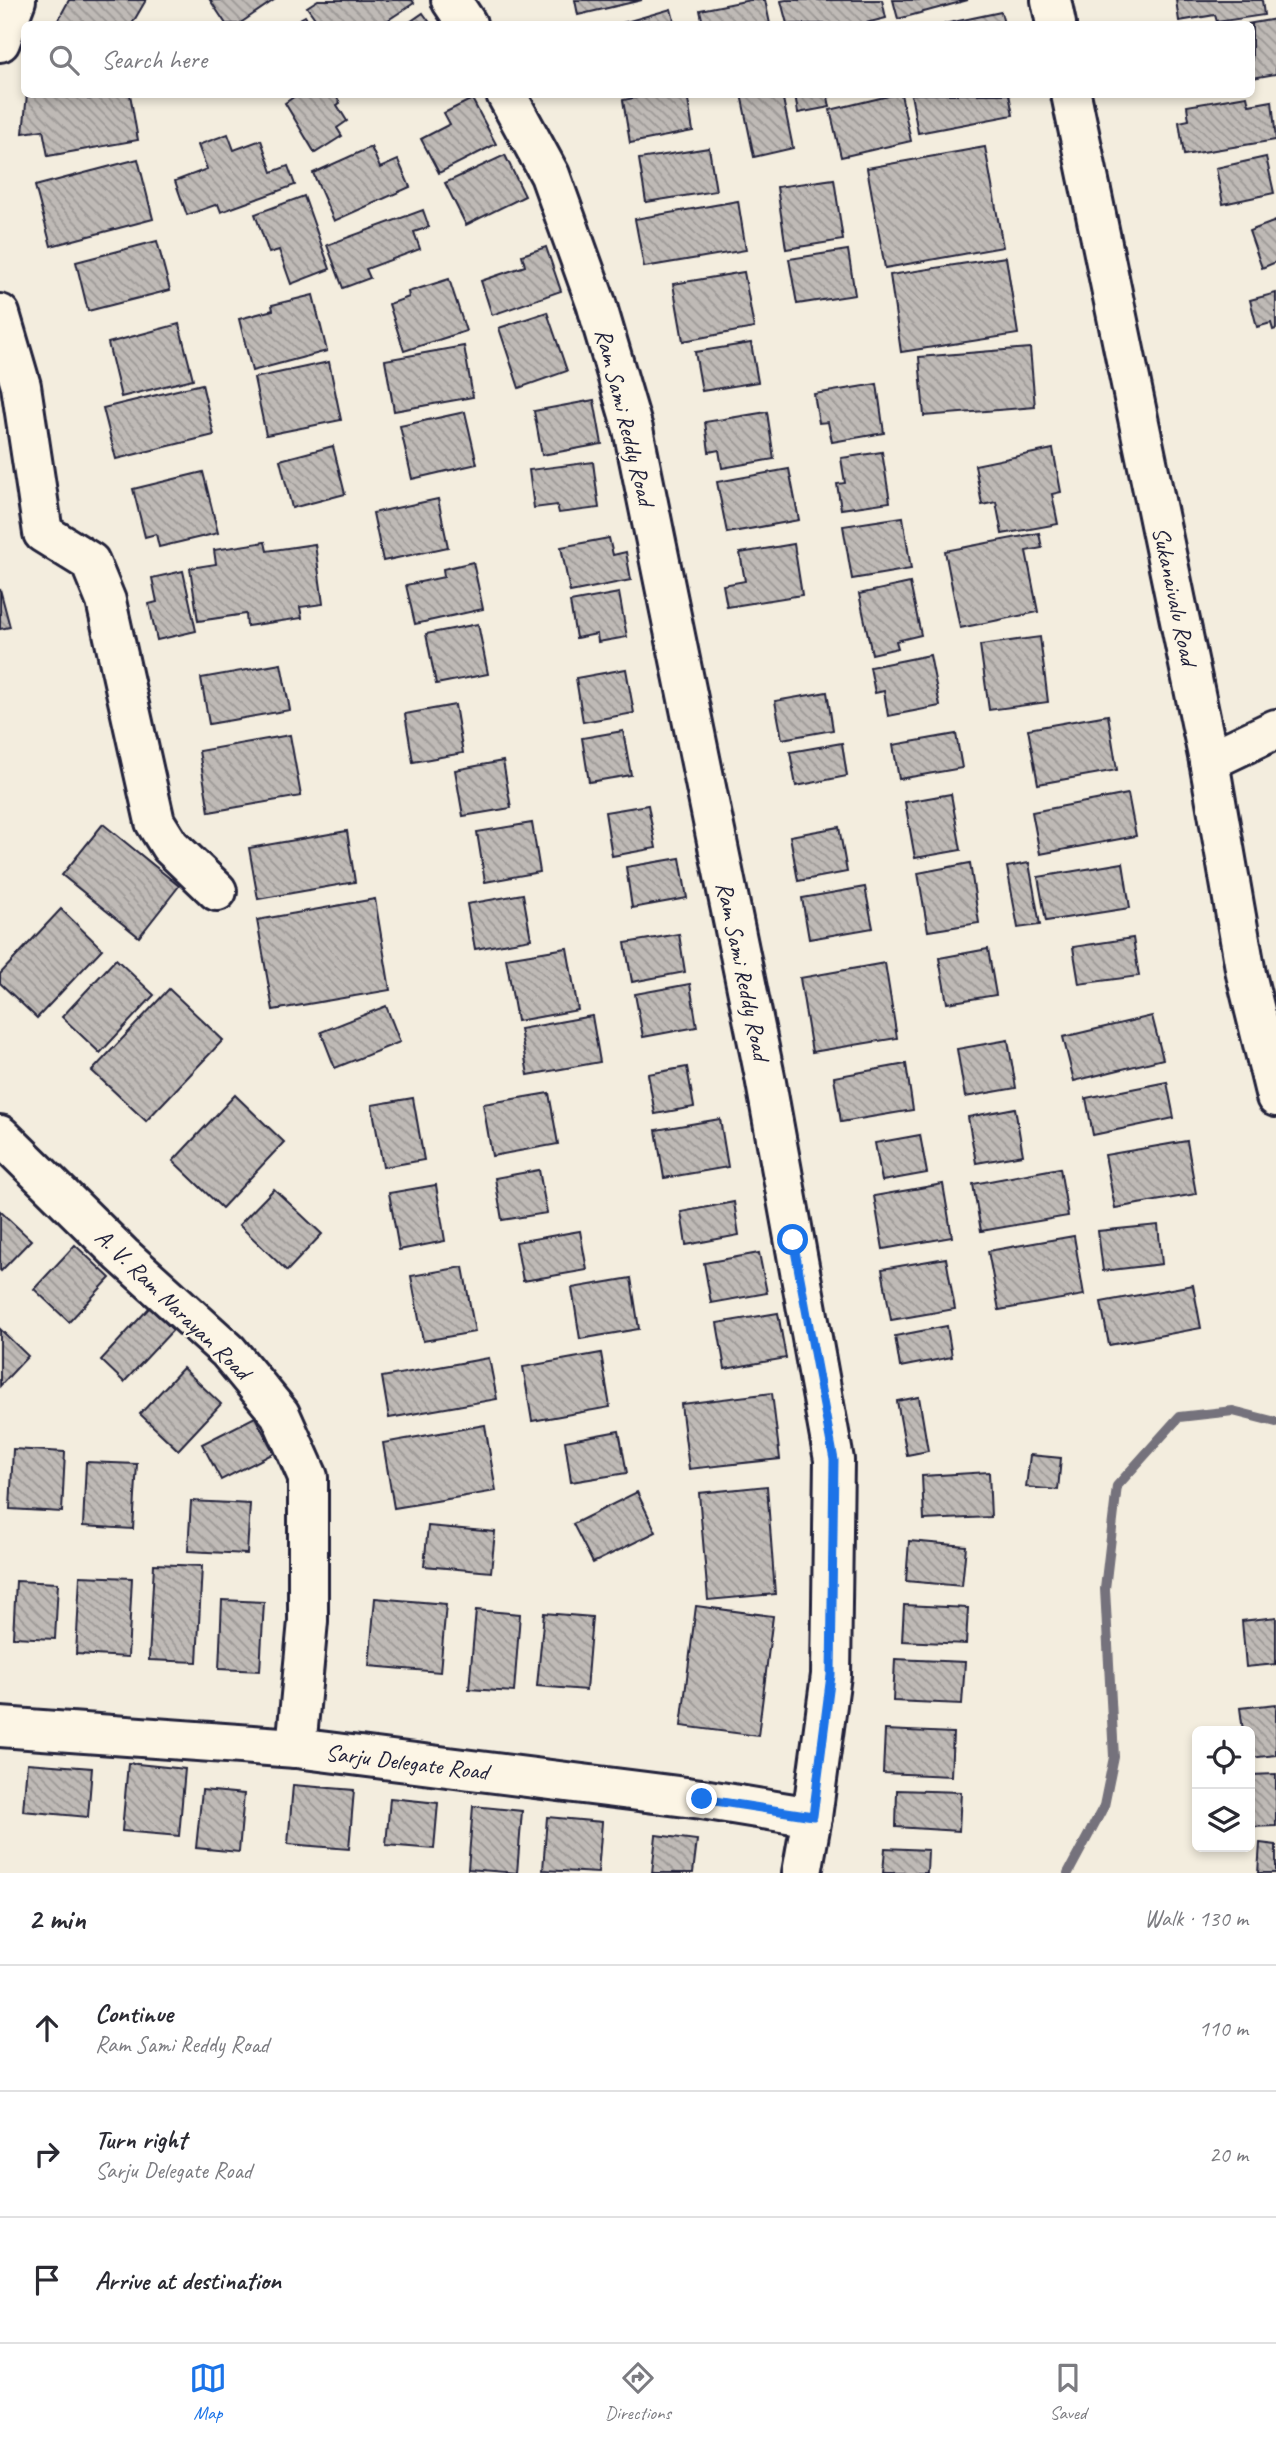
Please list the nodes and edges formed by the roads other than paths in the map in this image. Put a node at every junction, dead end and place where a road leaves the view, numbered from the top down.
1 (16, 0) edge
2 (452, 0) edge
3 (1051, 0) edge
4 (465, 21) edge
5 (1055, 21) edge
6 (0, 42) edge
7 (508, 98) edge
8 (1072, 98) edge
9 (0, 314) edge
10 (1276, 729) edge
11 (1209, 761) junction
12 (217, 891) dead end
13 (1276, 1097) edge
14 (0, 1135) edge
15 (0, 1727) edge
16 (296, 1748) junction
17 (813, 1816) junction
18 (802, 1873) edge

1 - 6 street
2 - 4 street
3 - 5 street
7 - 17 street, Ram Sami Reddy Road
8 - 11 street, Sukanaivalu Road
9 - 12 street
10 - 11 street
11 - 13 street, Sukanaivalu Road
14 - 16 street, A. V. Ram Narayan Road
15 - 16 street, Sarju Delegate Road
16 - 17 street, Sarju Delegate Road
17 - 18 street, Ram Sami Reddy Road

